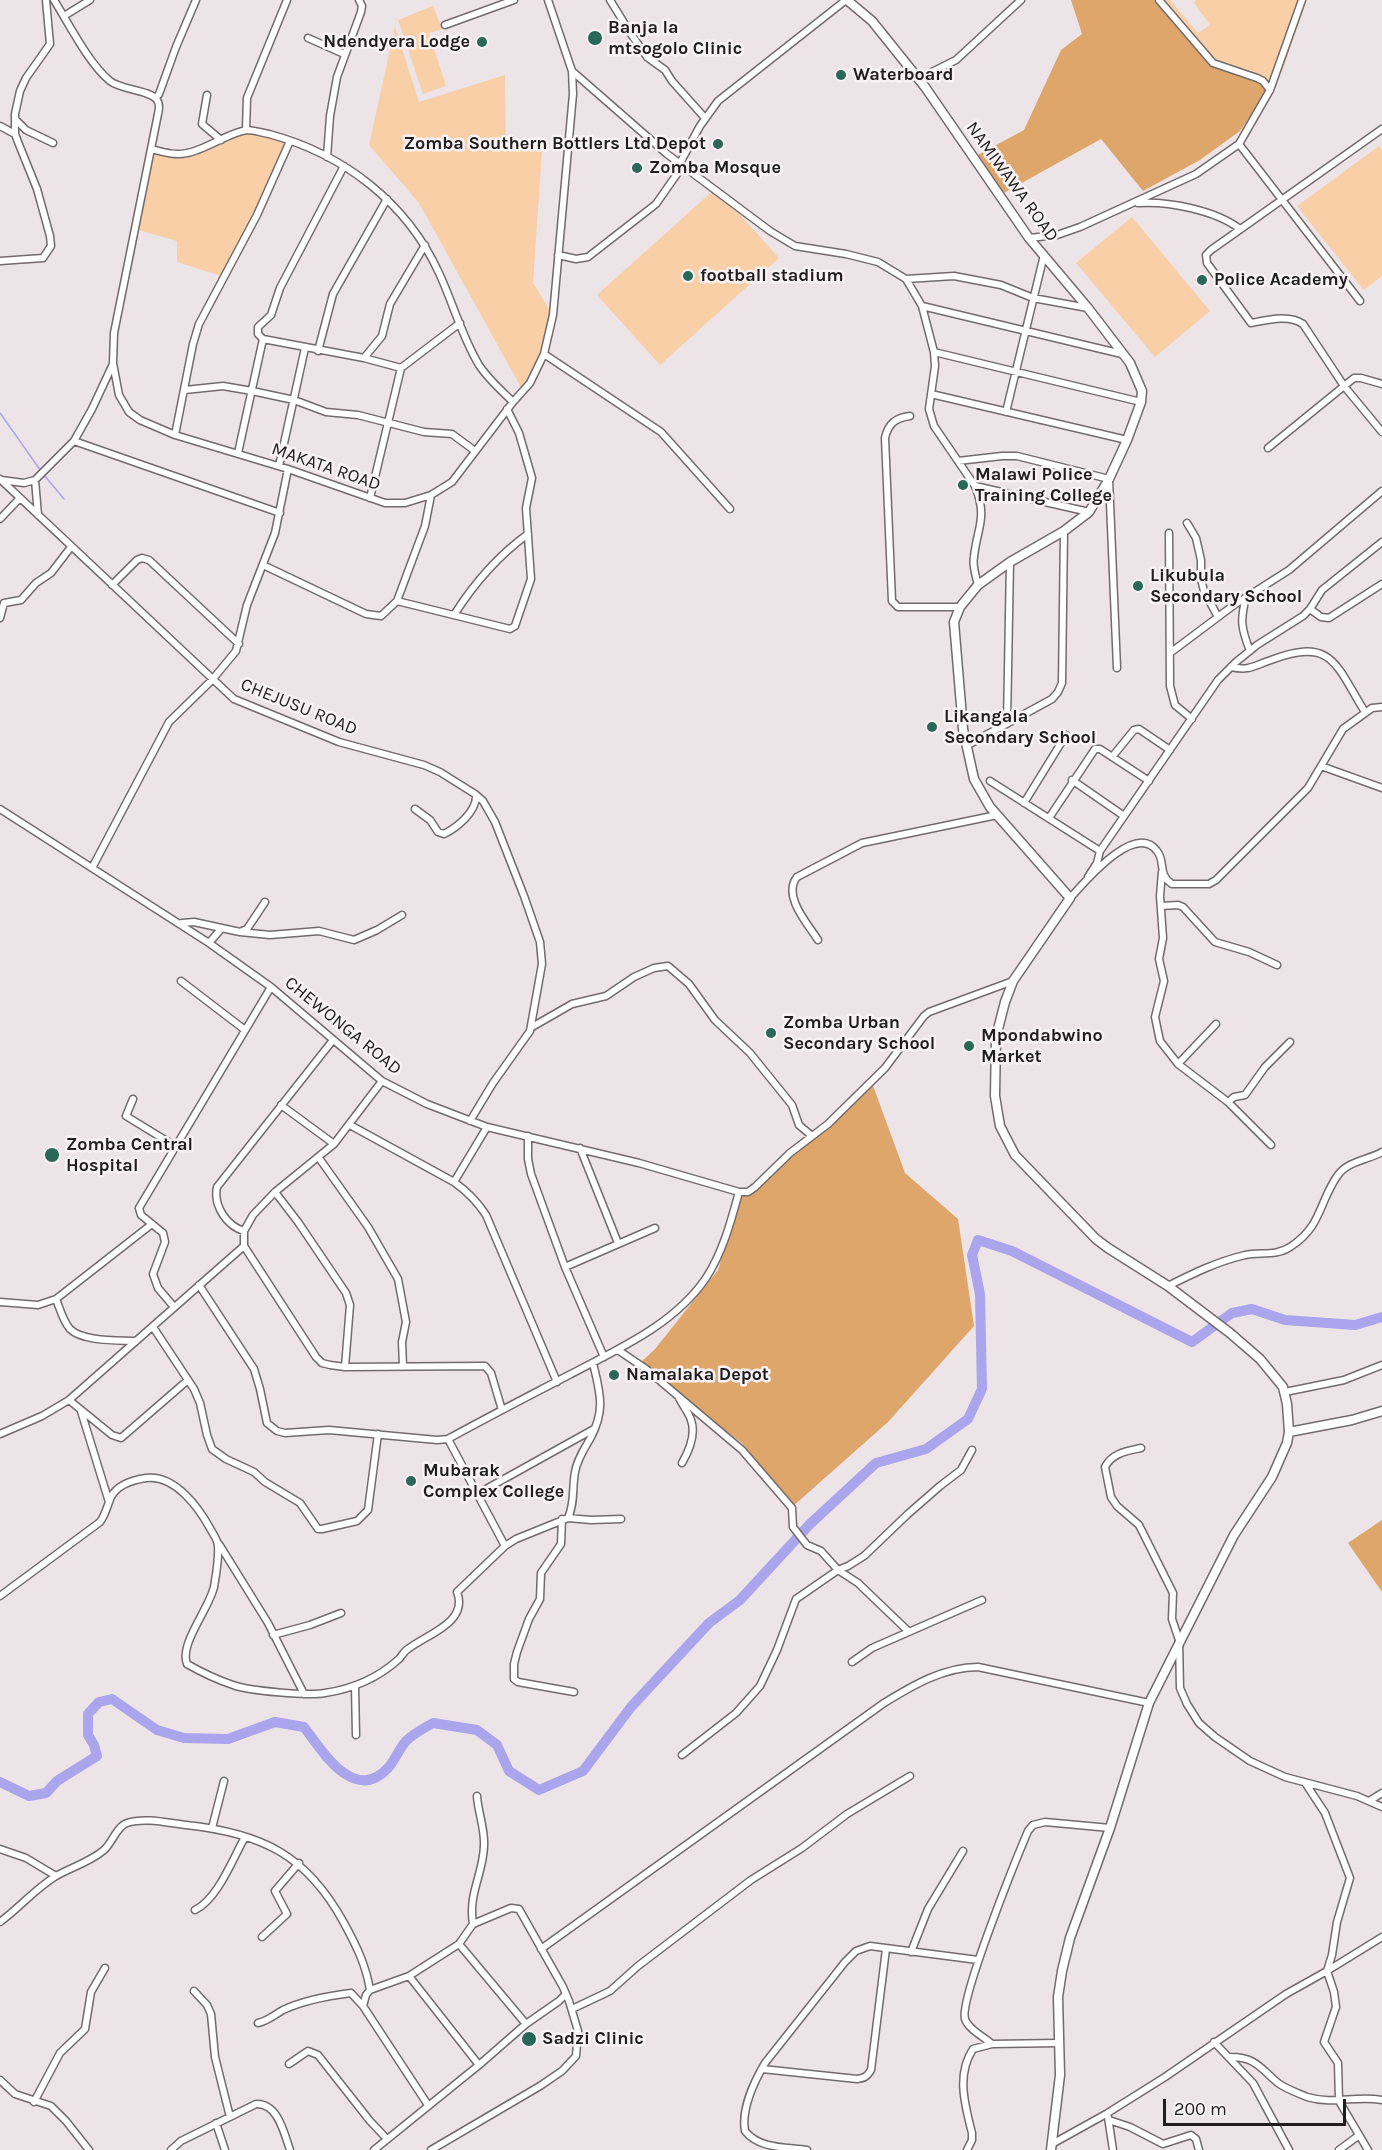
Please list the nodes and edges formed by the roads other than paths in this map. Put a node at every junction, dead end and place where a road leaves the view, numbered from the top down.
1 (46, 0) edge
2 (54, 0) edge
3 (90, 0) edge
4 (196, 0) edge
5 (287, 0) edge
6 (359, 0) edge
7 (514, 0) edge
8 (548, 0) edge
9 (610, 0) edge
10 (847, 0) edge
11 (1020, 0) edge
12 (1159, 0) edge
13 (1302, 0) edge
14 (64, 16) junction
15 (445, 25) dead end
16 (308, 38) dead end
17 (344, 54) junction
18 (572, 71) junction
19 (918, 78) junction
20 (1270, 90) junction
21 (207, 95) dead end
22 (156, 98) junction
23 (705, 118) junction
24 (15, 120) junction
25 (0, 126) edge
26 (24, 129) junction
27 (1382, 129) edge
28 (246, 130) junction
29 (15, 132) junction
30 (221, 140) junction
31 (290, 141) junction
32 (53, 143) dead end
33 (1239, 144) junction
34 (151, 149) junction
35 (327, 157) junction
36 (680, 163) junction
37 (344, 166) junction
38 (387, 199) junction
39 (1281, 199) junction
40 (1131, 204) junction
41 (1240, 229) junction
42 (1029, 238) junction
43 (425, 245) junction
44 (1044, 254) junction
45 (558, 255) junction
46 (0, 261) edge
47 (906, 279) junction
48 (1033, 297) junction
49 (1360, 301) dead end
50 (922, 306) junction
51 (1088, 308) junction
52 (460, 323) junction
53 (1025, 331) junction
54 (263, 339) junction
55 (305, 348) junction
56 (318, 351) junction
57 (934, 352) junction
58 (544, 354) junction
59 (1122, 354) junction
60 (364, 358) junction
61 (113, 363) junction
62 (401, 368) junction
63 (1016, 372) junction
64 (1382, 384) edge
65 (1344, 386) junction
66 (185, 390) junction
67 (252, 391) junction
68 (931, 394) junction
69 (294, 400) junction
70 (513, 402) junction
71 (1141, 402) junction
72 (507, 409) junction
73 (1006, 412) junction
74 (910, 416) dead end
75 (387, 423) junction
76 (1382, 432) edge
77 (175, 435) junction
78 (1127, 440) junction
79 (74, 441) junction
80 (1268, 448) dead end
81 (475, 451) junction
82 (238, 453) junction
83 (958, 461) junction
84 (279, 466) junction
85 (288, 469) junction
86 (0, 479) edge
87 (1109, 479) junction
88 (35, 480) junction
89 (975, 486) junction
90 (1382, 491) edge
91 (431, 495) junction
92 (20, 498) junction
93 (370, 498) junction
94 (730, 509) dead end
95 (1089, 512) junction
96 (280, 513) junction
97 (38, 515) junction
98 (0, 519) edge
99 (1187, 522) dead end
100 (1064, 531) junction
101 (1169, 533) dead end
102 (528, 534) junction
103 (1382, 542) edge
104 (71, 547) junction
105 (1010, 562) junction
106 (263, 565) junction
107 (1382, 584) edge
108 (112, 585) junction
109 (978, 585) junction
110 (1246, 597) junction
111 (397, 601) junction
112 (960, 607) junction
113 (1310, 609) junction
114 (454, 615) junction
115 (1218, 617) junction
116 (0, 618) edge
117 (239, 644) junction
118 (1250, 651) junction
119 (1170, 653) junction
120 (1231, 667) junction
121 (1117, 668) dead end
122 (212, 680) junction
123 (1382, 707) edge
124 (1365, 712) junction
125 (1192, 719) junction
126 (1008, 723) junction
127 (1066, 735) dead end
128 (966, 746) junction
129 (1170, 750) junction
130 (1112, 757) junction
131 (1322, 766) junction
132 (1072, 780) junction
133 (990, 781) dead end
134 (1149, 781) junction
135 (1382, 788) edge
136 (476, 794) junction
137 (1024, 802) junction
138 (0, 809) edge
139 (415, 809) dead end
140 (998, 815) junction
141 (1124, 816) junction
142 (1048, 818) junction
143 (1100, 851) junction
144 (92, 868) junction
145 (1162, 872) junction
146 (1088, 877) junction
147 (1070, 897) junction
148 (265, 902) dead end
149 (1161, 906) junction
150 (402, 915) dead end
151 (181, 924) junction
152 (221, 929) junction
153 (240, 932) junction
154 (818, 940) dead end
155 (209, 943) junction
156 (1277, 965) dead end
157 (181, 981) dead end
158 (1013, 981) junction
159 (271, 987) junction
160 (1216, 1024) dead end
161 (532, 1027) junction
162 (245, 1030) junction
163 (333, 1040) junction
164 (1290, 1042) dead end
165 (1178, 1064) junction
166 (382, 1081) junction
167 (133, 1099) dead end
168 (1228, 1102) junction
169 (281, 1105) junction
170 (470, 1121) junction
171 (350, 1125) junction
172 (487, 1127) junction
173 (528, 1136) junction
174 (812, 1136) junction
175 (334, 1144) junction
176 (1270, 1145) dead end
177 (175, 1146) junction
178 (580, 1149) junction
179 (1382, 1152) edge
180 (319, 1158) junction
181 (454, 1182) junction
182 (275, 1192) junction
183 (739, 1192) junction
184 (152, 1224) junction
185 (655, 1228) dead end
186 (244, 1231) junction
187 (618, 1243) junction
188 (244, 1246) junction
189 (565, 1267) junction
190 (199, 1285) junction
191 (1168, 1286) junction
192 (56, 1299) junction
193 (0, 1302) edge
194 (174, 1307) junction
195 (153, 1327) junction
196 (137, 1341) junction
197 (618, 1350) junction
198 (604, 1357) junction
199 (593, 1363) junction
200 (1382, 1365) edge
201 (345, 1366) junction
202 (403, 1366) junction
203 (188, 1380) junction
204 (557, 1382) junction
205 (1285, 1392) junction
206 (678, 1395) junction
207 (69, 1400) junction
208 (502, 1410) junction
209 (81, 1411) junction
210 (1382, 1411) edge
211 (596, 1428) junction
212 (1289, 1432) junction
213 (0, 1434) edge
214 (378, 1434) junction
215 (448, 1438) junction
216 (1141, 1448) dead end
217 (972, 1450) dead end
218 (682, 1463) dead end
219 (477, 1494) junction
220 (109, 1503) junction
221 (565, 1519) junction
222 (621, 1519) dead end
223 (219, 1544) junction
224 (505, 1546) junction
225 (838, 1570) junction
226 (0, 1596) edge
227 (982, 1600) dead end
228 (342, 1613) dead end
229 (908, 1631) junction
230 (273, 1635) junction
231 (1179, 1640) junction
232 (852, 1662) dead end
233 (355, 1686) junction
234 (574, 1692) dead end
235 (304, 1694) junction
236 (1149, 1704) junction
237 (356, 1736) dead end
238 (682, 1755) dead end
239 (910, 1776) dead end
240 (224, 1781) dead end
241 (1306, 1784) junction
242 (1382, 1793) edge
243 (477, 1796) dead end
244 (1369, 1801) junction
245 (1382, 1807) edge
246 (212, 1828) junction
247 (1110, 1828) junction
248 (245, 1837) junction
249 (0, 1850) edge
250 (963, 1851) dead end
251 (299, 1863) junction
252 (56, 1876) junction
253 (195, 1910) dead end
254 (0, 1923) edge
255 (473, 1924) junction
256 (262, 1937) dead end
257 (1382, 1937) edge
258 (459, 1944) junction
259 (541, 1949) junction
260 (886, 1949) junction
261 (911, 1952) junction
262 (978, 1960) junction
263 (105, 1968) dead end
264 (1327, 1971) junction
265 (409, 1976) junction
266 (370, 1990) junction
267 (194, 1991) dead end
268 (565, 1995) junction
269 (363, 2006) junction
270 (572, 2010) junction
271 (258, 2023) dead end
272 (526, 2024) junction
273 (1214, 2042) junction
274 (1059, 2043) junction
275 (992, 2044) junction
276 (1230, 2057) junction
277 (289, 2064) dead end
278 (479, 2066) junction
279 (762, 2069) junction
280 (0, 2080) edge
281 (1382, 2100) edge
282 (34, 2102) junction
283 (1339, 2102) junction
284 (428, 2105) junction
285 (230, 2116) junction
286 (1108, 2117) junction
287 (216, 2123) junction
288 (1358, 2136) junction
289 (387, 2139) junction
290 (1051, 2147) edge
291 (88, 2150) edge
292 (171, 2150) edge
293 (225, 2150) edge
294 (290, 2150) edge
295 (374, 2150) edge
296 (431, 2150) edge
297 (807, 2150) edge
298 (967, 2150) edge
299 (1113, 2150) edge
300 (1199, 2150) edge
301 (1289, 2150) edge
302 (1339, 2150) edge
303 (1368, 2150) edge

1 - 24 street
2 - 14 street
3 - 14 street
4 - 22 street
5 - 28 street
6 - 17 street
7 - 15 street
8 - 18 street
9 - 23 street
10 - 19 street, NAMIWAWA ROAD
10 - 23 street
11 - 19 street
12 - 20 street
13 - 20 street
14 - 22 street
16 - 17 street
17 - 35 street
18 - 36 street
18 - 45 street, MAKATA ROAD
19 - 42 street, NAMIWAWA ROAD
20 - 33 street
21 - 30 street
22 - 34 street, MAKATA ROAD
23 - 36 street
24 - 26 street
24 - 29 street
25 - 29 street
26 - 29 street
26 - 32 street
27 - 39 street
28 - 30 street
28 - 31 street
29 - 46 street
30 - 34 street
31 - 35 street
31 - 66 street
33 - 39 street
33 - 40 street
34 - 61 street, MAKATA ROAD
35 - 37 street
36 - 45 street
36 - 47 street
37 - 38 street
37 - 54 street
38 - 43 street
38 - 56 street
39 - 41 street
39 - 49 street
40 - 41 street
40 - 42 street
41 - 65 street
42 - 44 street, NAMIWAWA ROAD
43 - 52 street
43 - 60 street
44 - 48 street
44 - 51 street, NAMIWAWA ROAD
45 - 58 street, MAKATA ROAD
47 - 48 street
47 - 50 street
48 - 51 street
48 - 53 street
50 - 53 street
50 - 57 street
51 - 59 street, NAMIWAWA ROAD
52 - 62 street
52 - 70 street
53 - 59 street
53 - 63 street
54 - 55 street
54 - 67 street
55 - 56 street
55 - 69 street
56 - 60 street
57 - 63 street
57 - 68 street
58 - 70 street, MAKATA ROAD
58 - 94 street
59 - 71 street, NAMIWAWA ROAD
60 - 62 street
61 - 77 street, MAKATA ROAD
61 - 79 street
62 - 75 street
63 - 71 street
63 - 73 street
64 - 65 street
65 - 76 street
65 - 80 street
66 - 67 street
66 - 77 street
67 - 69 street
67 - 82 street
68 - 73 street
68 - 83 street
69 - 75 street
69 - 84 street
70 - 72 street, MAKATA ROAD
71 - 78 street
72 - 81 street, MAKATA ROAD
72 - 102 street
73 - 78 street
74 - 112 street
75 - 81 street
75 - 93 street
77 - 82 street, MAKATA ROAD
78 - 87 street
79 - 88 street
79 - 96 street
81 - 91 street, MAKATA ROAD
82 - 84 street, MAKATA ROAD
83 - 87 street
83 - 89 street
84 - 85 street, MAKATA ROAD
85 - 93 street, MAKATA ROAD
85 - 96 street
86 - 88 street
86 - 92 street, CHEJUSU ROAD
87 - 95 street
87 - 121 street
88 - 97 street
89 - 95 street
89 - 109 street
90 - 110 street
91 - 93 street, MAKATA ROAD
91 - 111 street
92 - 97 street, CHEJUSU ROAD
92 - 98 street
95 - 100 street
96 - 106 street
97 - 104 street, CHEJUSU ROAD
99 - 115 street
100 - 105 street
100 - 126 street
101 - 119 street
102 - 114 street
102 - 114 street
103 - 113 street
104 - 108 street, CHEJUSU ROAD
104 - 116 street
105 - 109 street
105 - 126 street
106 - 111 street
106 - 117 street
107 - 113 street
108 - 117 street
108 - 122 street, CHEJUSU ROAD
109 - 112 street
110 - 115 street
110 - 118 street
111 - 114 street
112 - 128 street
113 - 118 street
115 - 119 street
117 - 122 street
118 - 120 street
119 - 125 street
120 - 124 street
120 - 125 street
122 - 136 street, CHEJUSU ROAD
122 - 144 street
123 - 124 street
124 - 131 street
125 - 129 street
126 - 128 street
127 - 137 street
128 - 140 street
129 - 130 street
129 - 134 street
130 - 132 street
130 - 134 street
131 - 135 street
131 - 145 street
132 - 141 street
132 - 142 street
133 - 137 street
134 - 141 street
136 - 139 street
136 - 161 street, CHEJUSU ROAD
137 - 142 street
138 - 144 street, CHEWONGA ROAD
140 - 147 street
140 - 154 street
141 - 143 street
142 - 143 street
143 - 146 street
144 - 151 street, CHEWONGA ROAD
145 - 146 street
145 - 149 street
146 - 147 street
147 - 158 street
148 - 153 street
149 - 156 street
149 - 165 street
150 - 153 street
151 - 152 street
151 - 155 street, CHEWONGA ROAD
152 - 153 street
152 - 155 street
155 - 159 street, CHEWONGA ROAD
157 - 162 street
158 - 174 street
158 - 191 street
159 - 162 street
159 - 163 street, CHEWONGA ROAD
160 - 165 street
161 - 170 street
161 - 174 street
162 - 177 street
163 - 166 street, CHEWONGA ROAD
163 - 169 street
164 - 168 street
165 - 168 street
166 - 170 street, CHEWONGA ROAD
166 - 171 street
167 - 177 street
168 - 176 street
169 - 175 street
169 - 186 street
170 - 172 street, CHEWONGA ROAD
171 - 175 street
171 - 181 street
172 - 173 street, CHEWONGA ROAD
172 - 181 street
173 - 178 street, CHEWONGA ROAD
173 - 189 street
174 - 183 street
175 - 180 street
177 - 184 street
178 - 183 street, CHEWONGA ROAD
178 - 187 street
179 - 191 street
180 - 182 street
180 - 202 street
181 - 204 street
182 - 186 street
182 - 201 street
183 - 197 street
184 - 192 street
184 - 194 street
185 - 187 street
186 - 188 street
187 - 189 street
188 - 190 street
188 - 201 street
189 - 198 street
190 - 194 street
190 - 214 street
191 - 205 street
192 - 193 street
192 - 196 street
194 - 195 street
195 - 196 street
195 - 203 street
196 - 207 street
197 - 198 street
197 - 206 street
198 - 199 street
199 - 204 street
199 - 211 street
200 - 205 street
201 - 202 street
202 - 208 street
203 - 209 street
203 - 214 street
204 - 208 street
205 - 212 street
206 - 218 street
206 - 225 street
207 - 209 street
207 - 213 street
208 - 215 street
209 - 220 street
210 - 212 street
211 - 219 street
211 - 221 street
212 - 231 street
214 - 215 street
215 - 219 street
216 - 231 street
217 - 225 street
219 - 224 street
220 - 223 street
220 - 226 street
221 - 222 street
221 - 224 street
221 - 234 street
223 - 230 street
223 - 235 street
224 - 233 street
225 - 229 street
225 - 238 street
227 - 229 street
228 - 230 street
229 - 232 street
230 - 235 street
231 - 236 street
231 - 241 street
233 - 235 street
233 - 237 street
236 - 247 street
236 - 259 street
239 - 270 street
240 - 246 street
241 - 244 street
241 - 264 street
242 - 244 street
243 - 255 street
244 - 245 street
246 - 248 street
246 - 252 street
247 - 262 street
247 - 274 street
248 - 251 street
248 - 253 street
249 - 252 street
250 - 261 street
251 - 256 street
251 - 266 street
252 - 254 street
255 - 258 street
255 - 259 street
257 - 264 street
258 - 265 street
258 - 272 street
259 - 268 street
260 - 261 street
260 - 279 street
260 - 279 street
261 - 262 street
262 - 275 street
263 - 282 street
264 - 273 street
264 - 283 street
265 - 266 street
265 - 278 street
266 - 269 street
267 - 285 street
268 - 270 street
268 - 272 street
269 - 271 street
269 - 284 street
270 - 296 street
272 - 278 street
273 - 276 street
273 - 286 street
274 - 275 street
274 - 290 street
275 - 298 street
276 - 283 street
276 - 301 street
277 - 289 street
278 - 284 street
279 - 297 street
280 - 282 street
281 - 283 street
282 - 291 street
283 - 288 street
284 - 289 street
285 - 287 street
285 - 294 street
286 - 290 street
286 - 299 street
286 - 300 street
287 - 292 street
287 - 293 street
288 - 302 street
288 - 303 street
289 - 295 street

